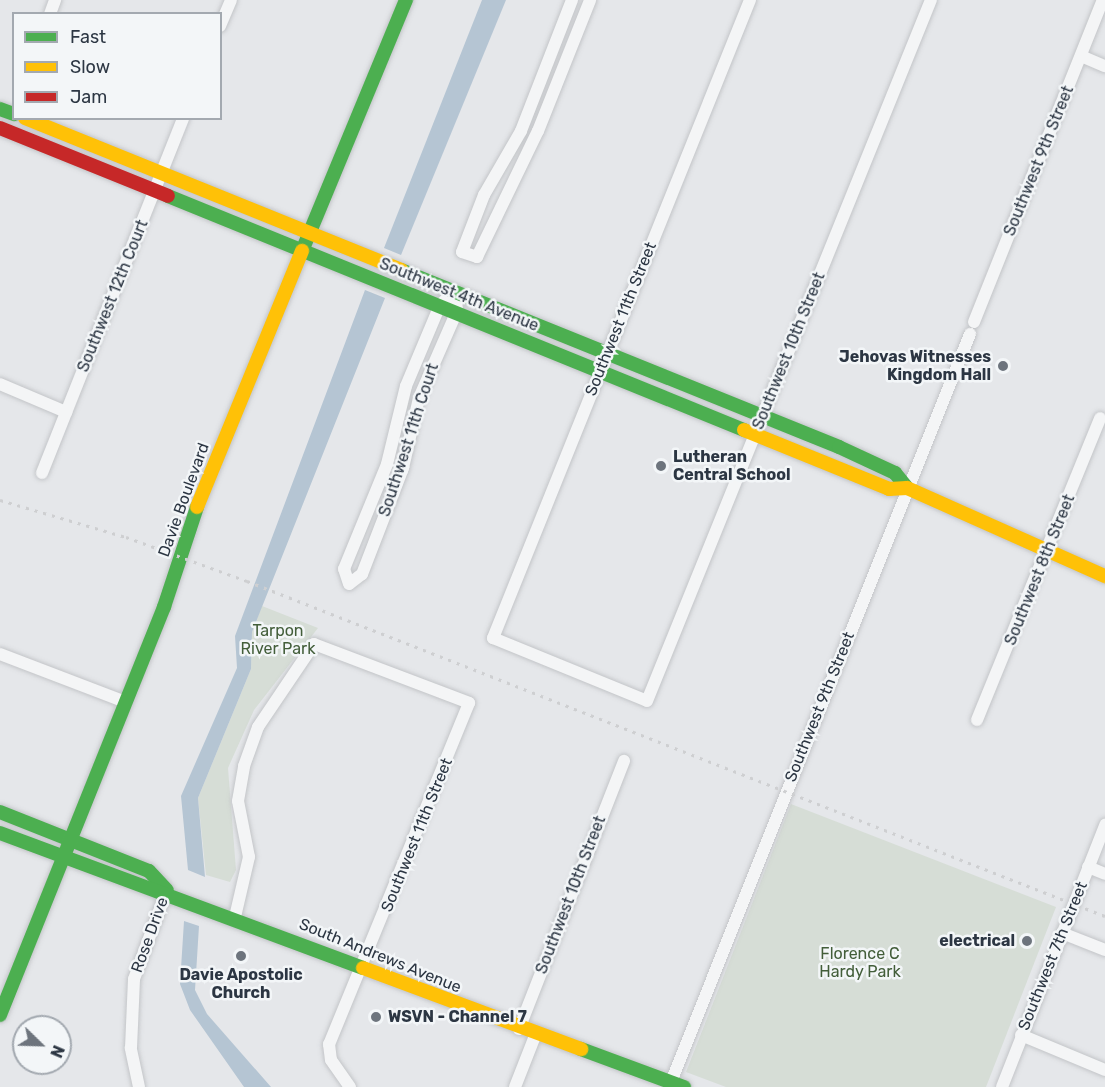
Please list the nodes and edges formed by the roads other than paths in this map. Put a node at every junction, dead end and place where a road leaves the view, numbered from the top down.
1 (231, 0) edge
2 (406, 0) edge
3 (590, 0) edge
4 (750, 0) edge
5 (931, 0) edge
6 (1103, 0) edge
7 (571, 3) edge
8 (585, 12) junction
9 (222, 21) edge
10 (1081, 56) junction
11 (1105, 66) edge
12 (9, 110) edge
13 (30, 120) edge
14 (182, 120) edge
15 (1, 132) edge
16 (162, 173) junction
17 (156, 187) junction
18 (310, 232) junction
19 (302, 249) junction
20 (455, 291) junction
21 (440, 305) junction
22 (457, 312) junction
23 (608, 351) junction
24 (600, 370) junction
25 (0, 384) edge
26 (66, 412) junction
27 (763, 416) junction
28 (1101, 418) dead end
29 (756, 433) junction
30 (42, 473) dead end
31 (907, 488) junction
32 (1048, 554) junction
33 (1105, 576) edge
34 (0, 654) edge
35 (647, 701) joint
36 (126, 702) junction
37 (977, 720) dead end
38 (624, 761) dead end
39 (0, 812) edge
40 (1105, 825) edge
41 (0, 833) edge
42 (70, 840) junction
43 (63, 857) junction
44 (1088, 867) junction
45 (1105, 874) edge
46 (167, 890) junction
47 (236, 917) junction
48 (1062, 933) junction
49 (1105, 950) edge
50 (358, 964) junction
51 (4, 992) edge
52 (0, 1015) edge
53 (519, 1029) junction
54 (1022, 1035) junction
55 (535, 1036) junction
56 (1105, 1070) edge
57 (675, 1085) edge
58 (139, 1087) edge
59 (350, 1087) edge
60 (515, 1087) edge
61 (1002, 1087) edge

1 - 9 street
2 - 18 main road, Davie Boulevard
3 - 8 street
4 - 23 street, Southwest 11th Street
5 - 27 street, Southwest 10th Street
6 - 10 street, Southwest 9th Street
7 - 8 street
7 - 8 street
10 - 11 street
10 - 31 street, Southwest 9th Street
12 - 15 street
13 - 16 main road, Southwest 4th Avenue
14 - 16 street, Southwest 12th Court
15 - 17 main road, Southwest 4th Avenue
16 - 17 street, Southwest 12th Court
16 - 18 main road, Southwest 4th Avenue
17 - 19 main road, Southwest 4th Avenue
17 - 26 street, Southwest 12th Court
18 - 19 main road, Davie Boulevard
18 - 20 main road, Southwest 4th Avenue
19 - 21 main road, Southwest 4th Avenue
19 - 36 main road, Davie Boulevard
20 - 21 street, Southwest 11th Court
20 - 22 street, Southwest 11th Court
20 - 23 main road, Southwest 4th Avenue
21 - 22 main road, Southwest 4th Avenue
21 - 22 street, Southwest 11th Court
22 - 24 main road, Southwest 4th Avenue
23 - 24 street, Southwest 11th Street
23 - 27 main road, Southwest 4th Avenue
24 - 29 main road, Southwest 4th Avenue
24 - 35 street, Southwest 11th Street
25 - 26 street
26 - 30 street, Southwest 12th Court
27 - 29 street, Southwest 10th Street
27 - 31 main road, Southwest 4th Avenue
28 - 32 street, Southwest 8th Street
29 - 31 main road, Southwest 4th Avenue
29 - 35 street, Southwest 10th Street
31 - 32 main road, Southwest 4th Avenue
31 - 57 street, Southwest 9th Street
32 - 33 main road, Southwest 4th Avenue
32 - 37 street, Southwest 8th Street
34 - 36 street
36 - 42 main road, Davie Boulevard
38 - 53 street, Southwest 10th Street
39 - 42 main road, South Andrews Avenue
40 - 44 street, Southwest 7th Street
41 - 43 main road, South Andrews Avenue
42 - 43 main road, Davie Boulevard
42 - 46 main road, South Andrews Avenue
43 - 46 main road, South Andrews Avenue
43 - 51 main road, Davie Boulevard
44 - 45 street
44 - 48 street, Southwest 7th Street
46 - 47 main road, South Andrews Avenue
46 - 58 street, Rose Drive
47 - 50 main road, South Andrews Avenue
47 - 50 street, Southwest 11th Street
48 - 49 street
48 - 54 street, Southwest 7th Street
50 - 53 main road, South Andrews Avenue
50 - 59 street, Southwest 11th Street
51 - 52 main road, Davie Boulevard
53 - 55 main road, South Andrews Avenue
54 - 56 street
54 - 61 street, Southwest 7th Street
55 - 57 main road, South Andrews Avenue
55 - 60 street

